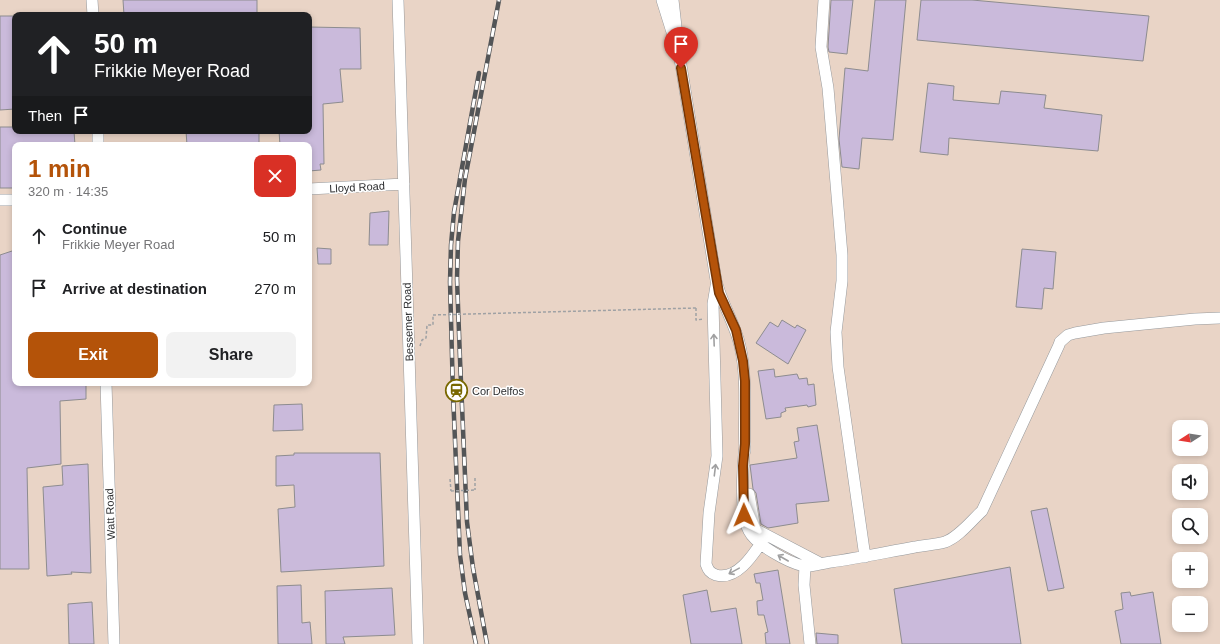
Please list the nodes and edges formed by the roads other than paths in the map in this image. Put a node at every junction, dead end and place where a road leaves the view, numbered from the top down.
1 (92, 0) edge
2 (398, 0) edge
3 (662, 0) edge
4 (673, 0) edge
5 (824, 0) edge
6 (92, 12) edge
7 (679, 53) junction
8 (404, 184) junction
9 (312, 189) edge
10 (0, 200) edge
11 (12, 200) edge
12 (716, 280) junction
13 (1220, 318) edge
14 (106, 386) edge
15 (764, 539) junction
16 (865, 557) junction
17 (807, 562) junction
18 (114, 644) edge
19 (418, 644) edge
20 (810, 644) edge

1 - 6 street
2 - 8 street, Bessemer Road
3 - 7 street
4 - 7 street
5 - 16 street
7 - 12 street
8 - 9 street, Lloyd Road
8 - 19 street, Bessemer Road
10 - 11 street
12 - 15 street
15 -> 12 street
13 - 16 street
14 - 18 street, Watt Road
15 - 17 street
16 - 17 street
17 - 20 street

